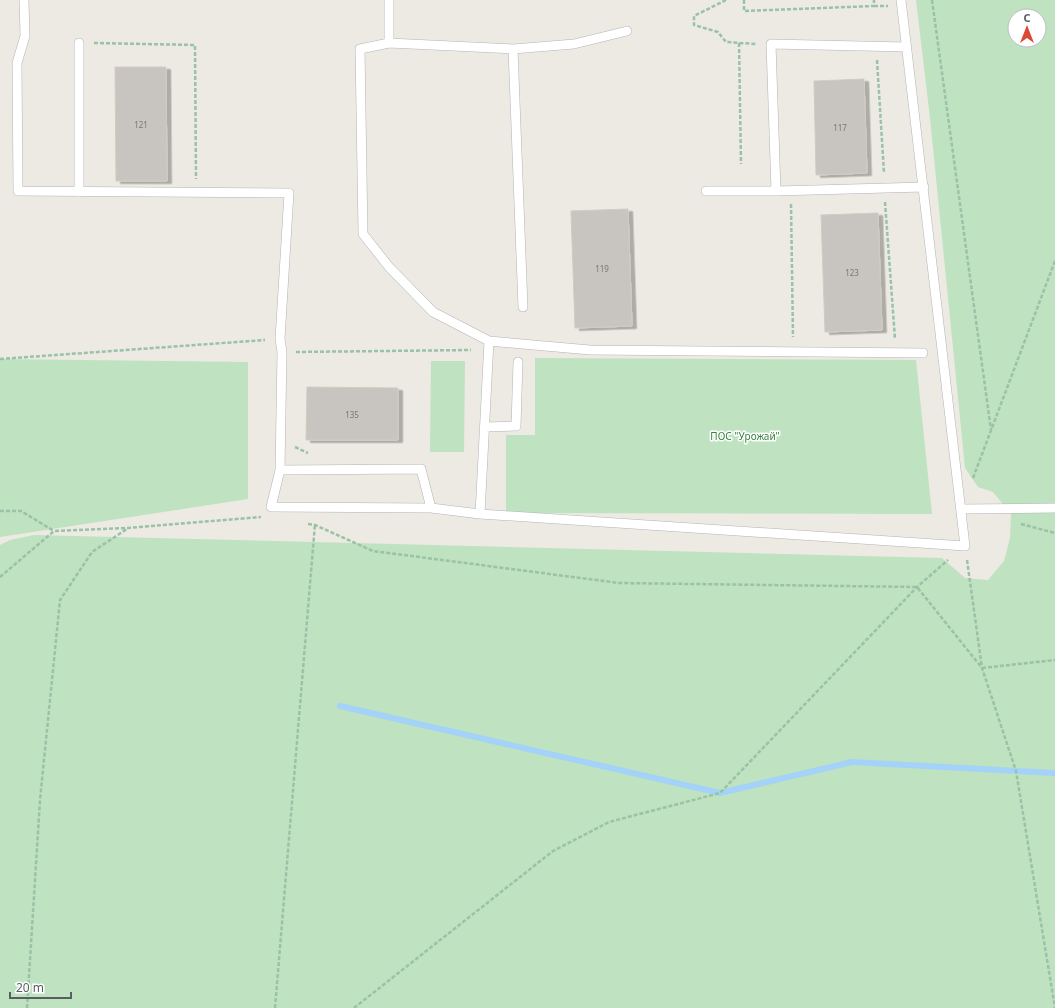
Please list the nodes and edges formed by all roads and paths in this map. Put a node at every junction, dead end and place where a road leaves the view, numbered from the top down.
1 (24, 0) edge
2 (389, 0) edge
3 (726, 0) edge
4 (744, 0) edge
5 (874, 0) edge
6 (901, 0) edge
7 (932, 0) edge
8 (627, 31) dead end
9 (79, 43) joint
10 (389, 43) junction
11 (739, 43) junction
12 (771, 44) junction
13 (907, 46) junction
14 (513, 49) junction
15 (741, 164) dead end
16 (924, 187) junction
17 (706, 191) dead end
18 (776, 191) junction
19 (78, 192) junction
20 (196, 192) junction
21 (1055, 261) edge
22 (523, 307) dead end
23 (280, 339) junction
24 (489, 345) junction
25 (282, 352) junction
26 (923, 353) dead end
27 (0, 359) edge
28 (518, 362) dead end
29 (485, 427) junction
30 (991, 430) junction
31 (293, 443) dead end
32 (314, 453) dead end
33 (280, 470) junction
34 (972, 480) dead end
35 (431, 508) junction
36 (961, 508) junction
37 (1055, 508) edge
38 (0, 511) edge
39 (480, 514) junction
40 (262, 517) dead end
41 (307, 524) dead end
42 (315, 525) junction
43 (127, 528) junction
44 (54, 531) junction
45 (965, 546) junction
46 (0, 577) edge
47 (917, 587) junction
48 (1055, 660) edge
49 (982, 668) junction
50 (27, 1008) edge
51 (274, 1008) edge
52 (354, 1008) edge
53 (1055, 1008) edge

1 - 19 lane
2 - 10 lane
3 - 11 path
4 - 5 path
6 - 13 lane
7 - 30 path
8 - 14 lane
9 - 19 lane
9 - 20 path
10 - 14 lane
10 - 24 lane
11 - 12 path
11 - 15 path
12 - 13 lane
12 - 18 lane
13 - 16 lane
14 - 22 lane
16 - 18 lane
16 - 36 lane
17 - 18 lane
19 - 20 lane
20 - 23 lane
21 - 30 path
23 - 25 lane
23 - 27 path
24 - 25 path
24 - 26 lane
24 - 29 lane
25 - 33 lane
28 - 29 lane
29 - 39 lane
30 - 34 path
31 - 32 path
33 - 35 lane
33 - 35 lane
35 - 39 lane
36 - 37 lane
36 - 45 lane
38 - 44 path
39 - 45 lane
40 - 43 path
41 - 42 path
42 - 47 path
42 - 51 path
43 - 44 path
43 - 50 path
44 - 46 path
45 - 47 path
45 - 49 path
47 - 49 path
47 - 52 path
48 - 49 path
49 - 53 path

